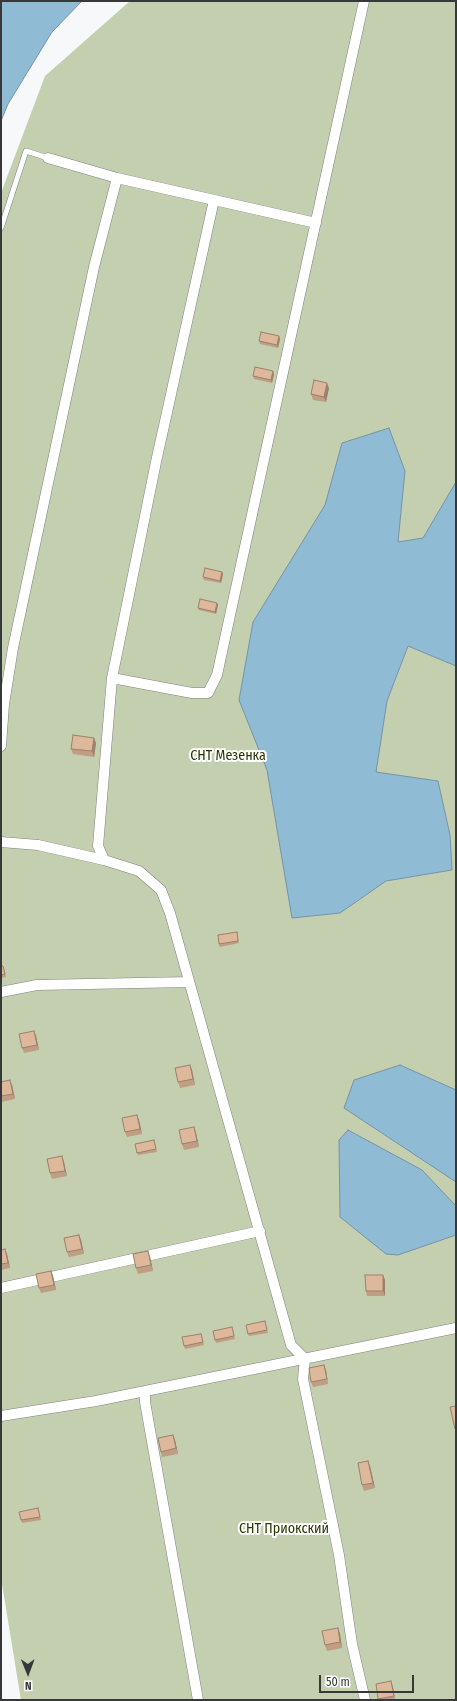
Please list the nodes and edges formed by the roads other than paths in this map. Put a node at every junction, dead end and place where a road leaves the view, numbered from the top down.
1 (364, 1) edge
2 (48, 158) joint
3 (117, 178) junction
4 (214, 200) junction
5 (316, 223) junction
6 (1, 228) edge
7 (112, 678) junction
8 (1, 746) edge
9 (1, 841) edge
10 (104, 860) junction
11 (190, 982) junction
12 (1, 992) edge
13 (260, 1231) junction
14 (1, 1288) edge
15 (456, 1328) edge
16 (305, 1359) junction
17 (145, 1391) junction
18 (1, 1416) edge
19 (198, 1700) edge
20 (365, 1700) edge

1 - 5 street
2 - 3 street
2 - 6 lane
3 - 4 street
3 - 8 street
4 - 5 street
4 - 7 street
5 - 7 street
7 - 10 street
9 - 10 street
10 - 11 street
11 - 12 street
11 - 13 street
13 - 14 street
13 - 16 street
15 - 16 street
16 - 17 street
16 - 20 street
17 - 18 street
17 - 19 street

